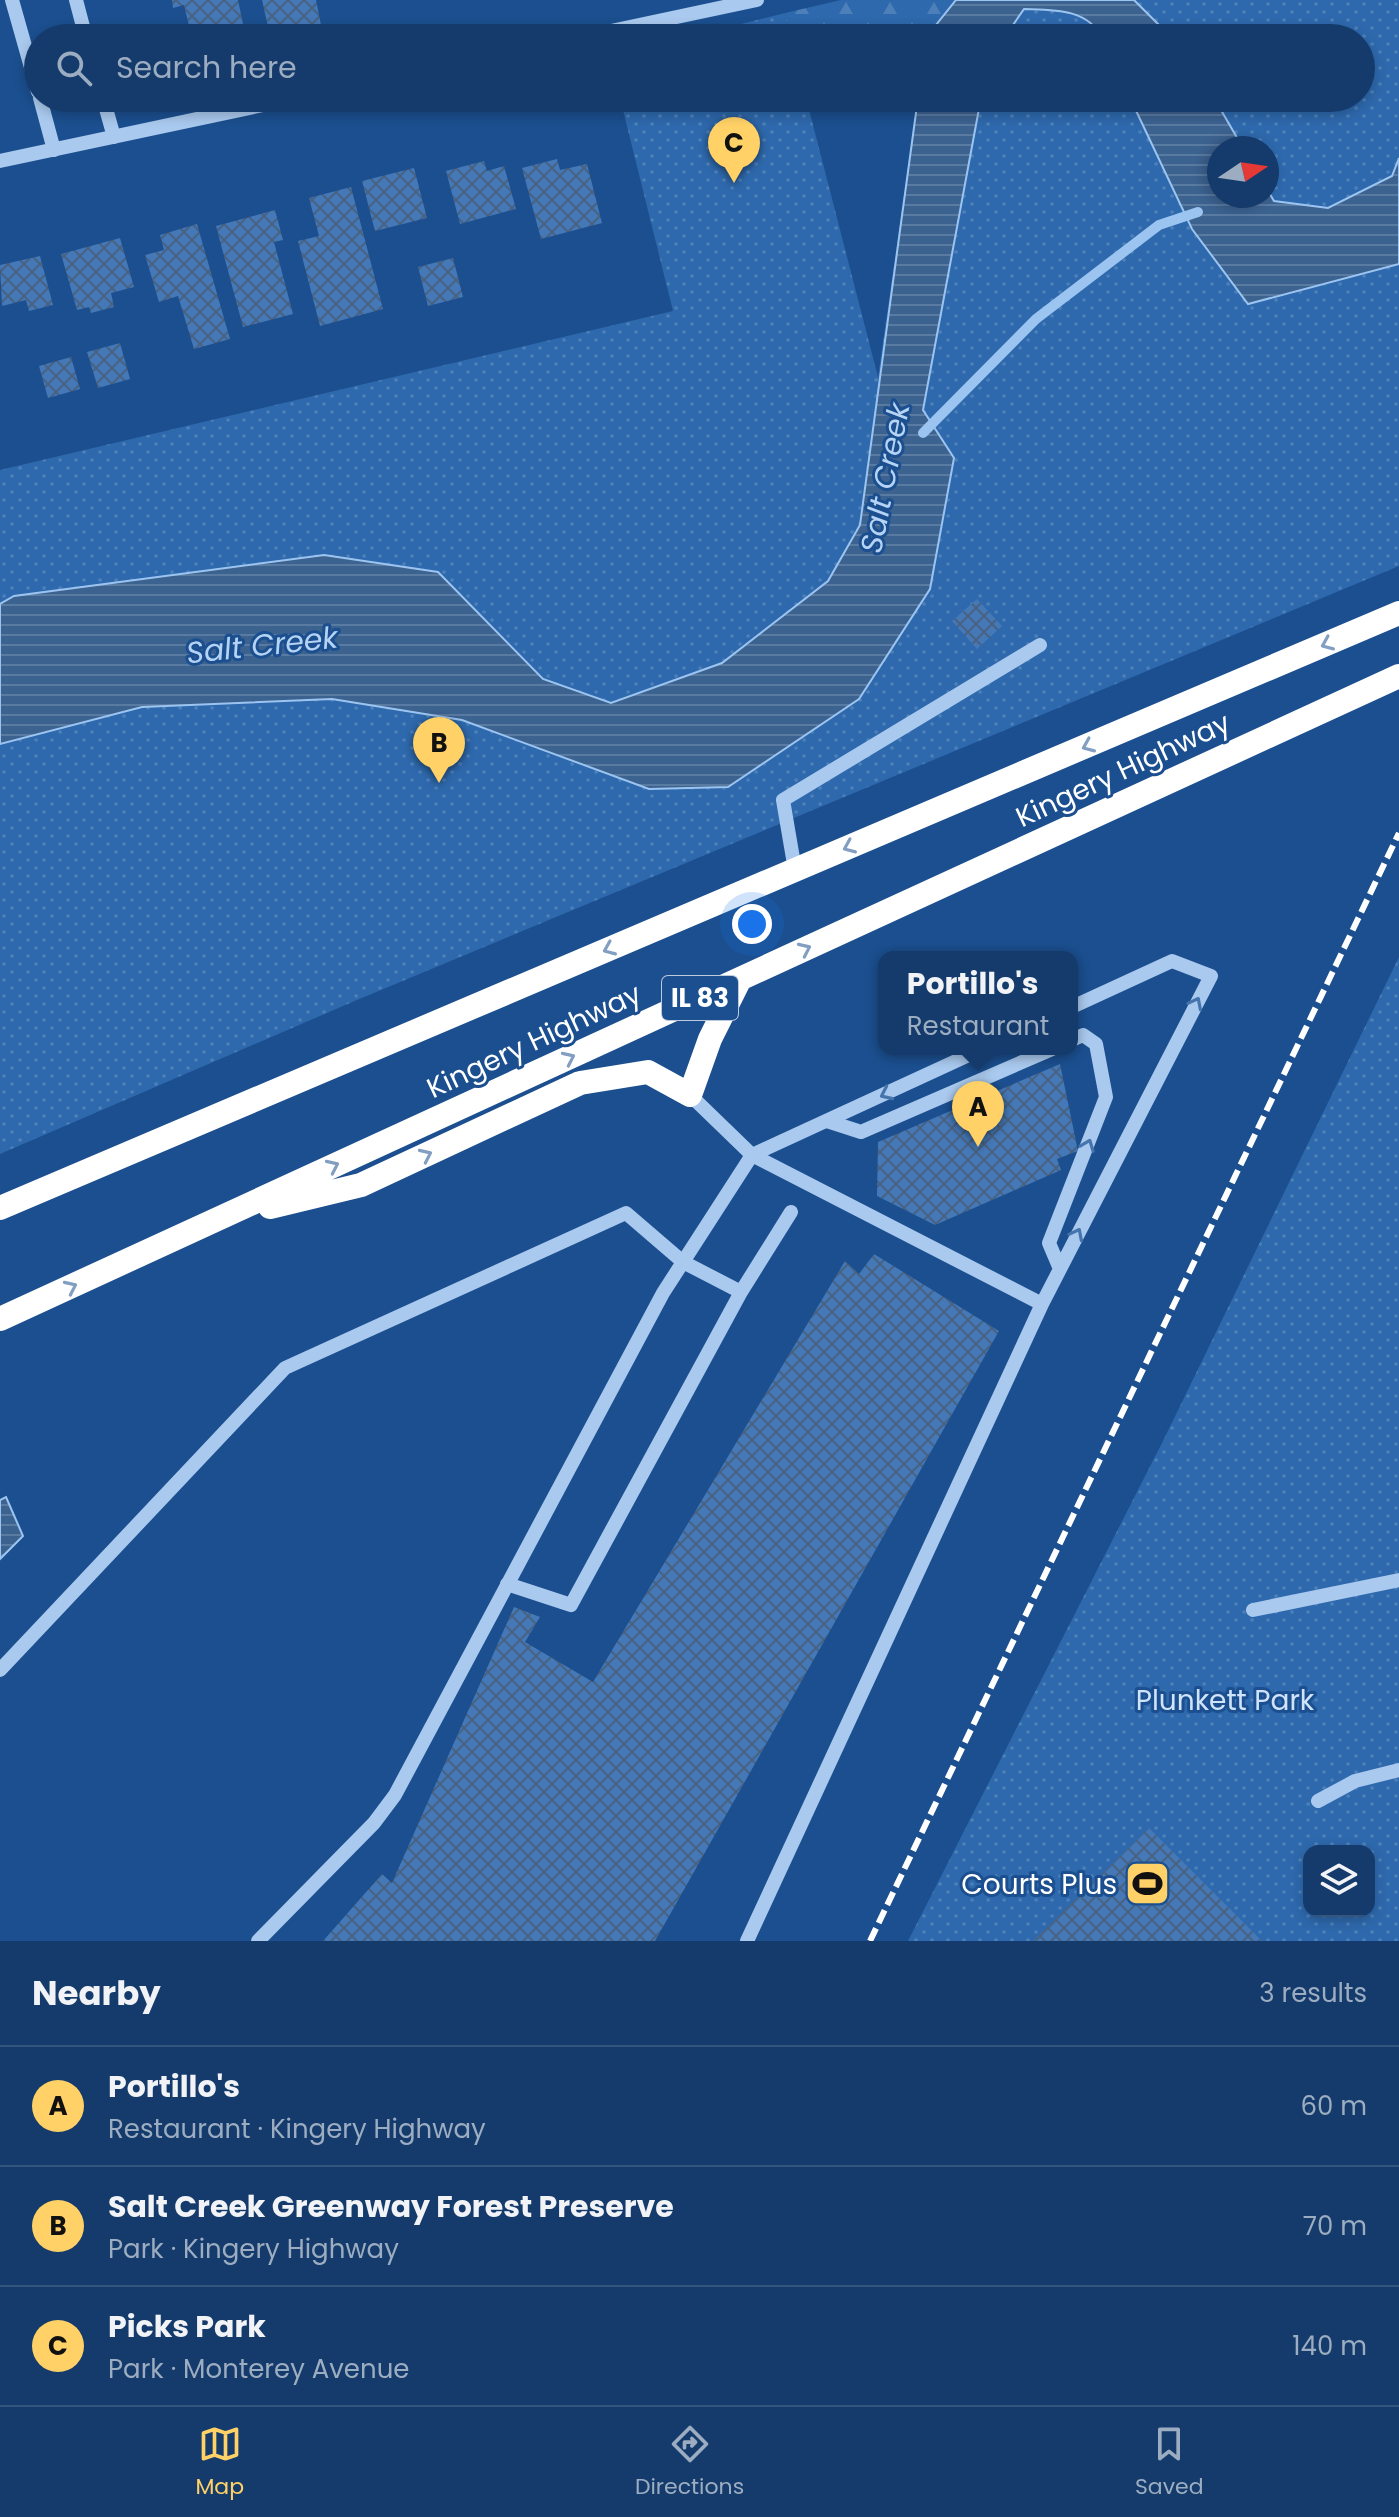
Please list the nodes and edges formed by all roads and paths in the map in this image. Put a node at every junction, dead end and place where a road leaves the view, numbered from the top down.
1 (12, 0) edge
2 (76, 0) edge
3 (757, 0) edge
4 (82, 24) edge
5 (644, 24) edge
6 (24, 42) edge
7 (44, 112) edge
8 (107, 112) edge
9 (231, 112) edge
10 (114, 137) junction
11 (54, 150) junction
12 (0, 161) edge
13 (1399, 613) edge
14 (1040, 645) dead end
15 (1399, 676) edge
16 (795, 870) junction
17 (740, 979) junction
18 (1078, 1004) edge
19 (1078, 1037) edge
20 (969, 1055) edge
21 (1038, 1055) edge
22 (690, 1095) junction
23 (827, 1121) junction
24 (752, 1155) junction
25 (0, 1208) edge
26 (791, 1212) dead end
27 (219, 1219) junction
28 (683, 1262) junction
29 (1060, 1269) junction
30 (741, 1292) junction
31 (1042, 1304) junction
32 (0, 1319) edge
33 (1399, 1580) edge
34 (507, 1584) junction
35 (1253, 1610) dead end
36 (0, 1670) edge
37 (1399, 1770) edge
38 (1318, 1801) dead end
39 (258, 1941) edge
40 (747, 1941) edge

1 - 6 street
2 - 4 street
3 - 5 street
7 - 11 street
8 - 10 street
9 - 10 street
10 - 11 street
11 - 12 street
13 -> 16 highway, Kingery Highway
14 - 16 street
17 -> 15 highway, Kingery Highway / IL 83
16 -> 25 highway, Kingery Highway
17 - 22 highway
27 -> 17 highway, Kingery Highway / IL 83
29 -> 18 street
29 -> 19 street
20 -> 23 street
21 - 23 street
22 - 24 street
27 -> 22 highway
23 - 24 street
24 - 28 street
24 - 31 street
26 - 30 street
32 -> 27 highway, Kingery Highway / IL 83
28 - 30 street
28 - 34 street
28 - 36 street
29 - 31 street
30 - 34 street
31 - 40 street
33 - 35 street
34 - 39 street
37 - 38 street

